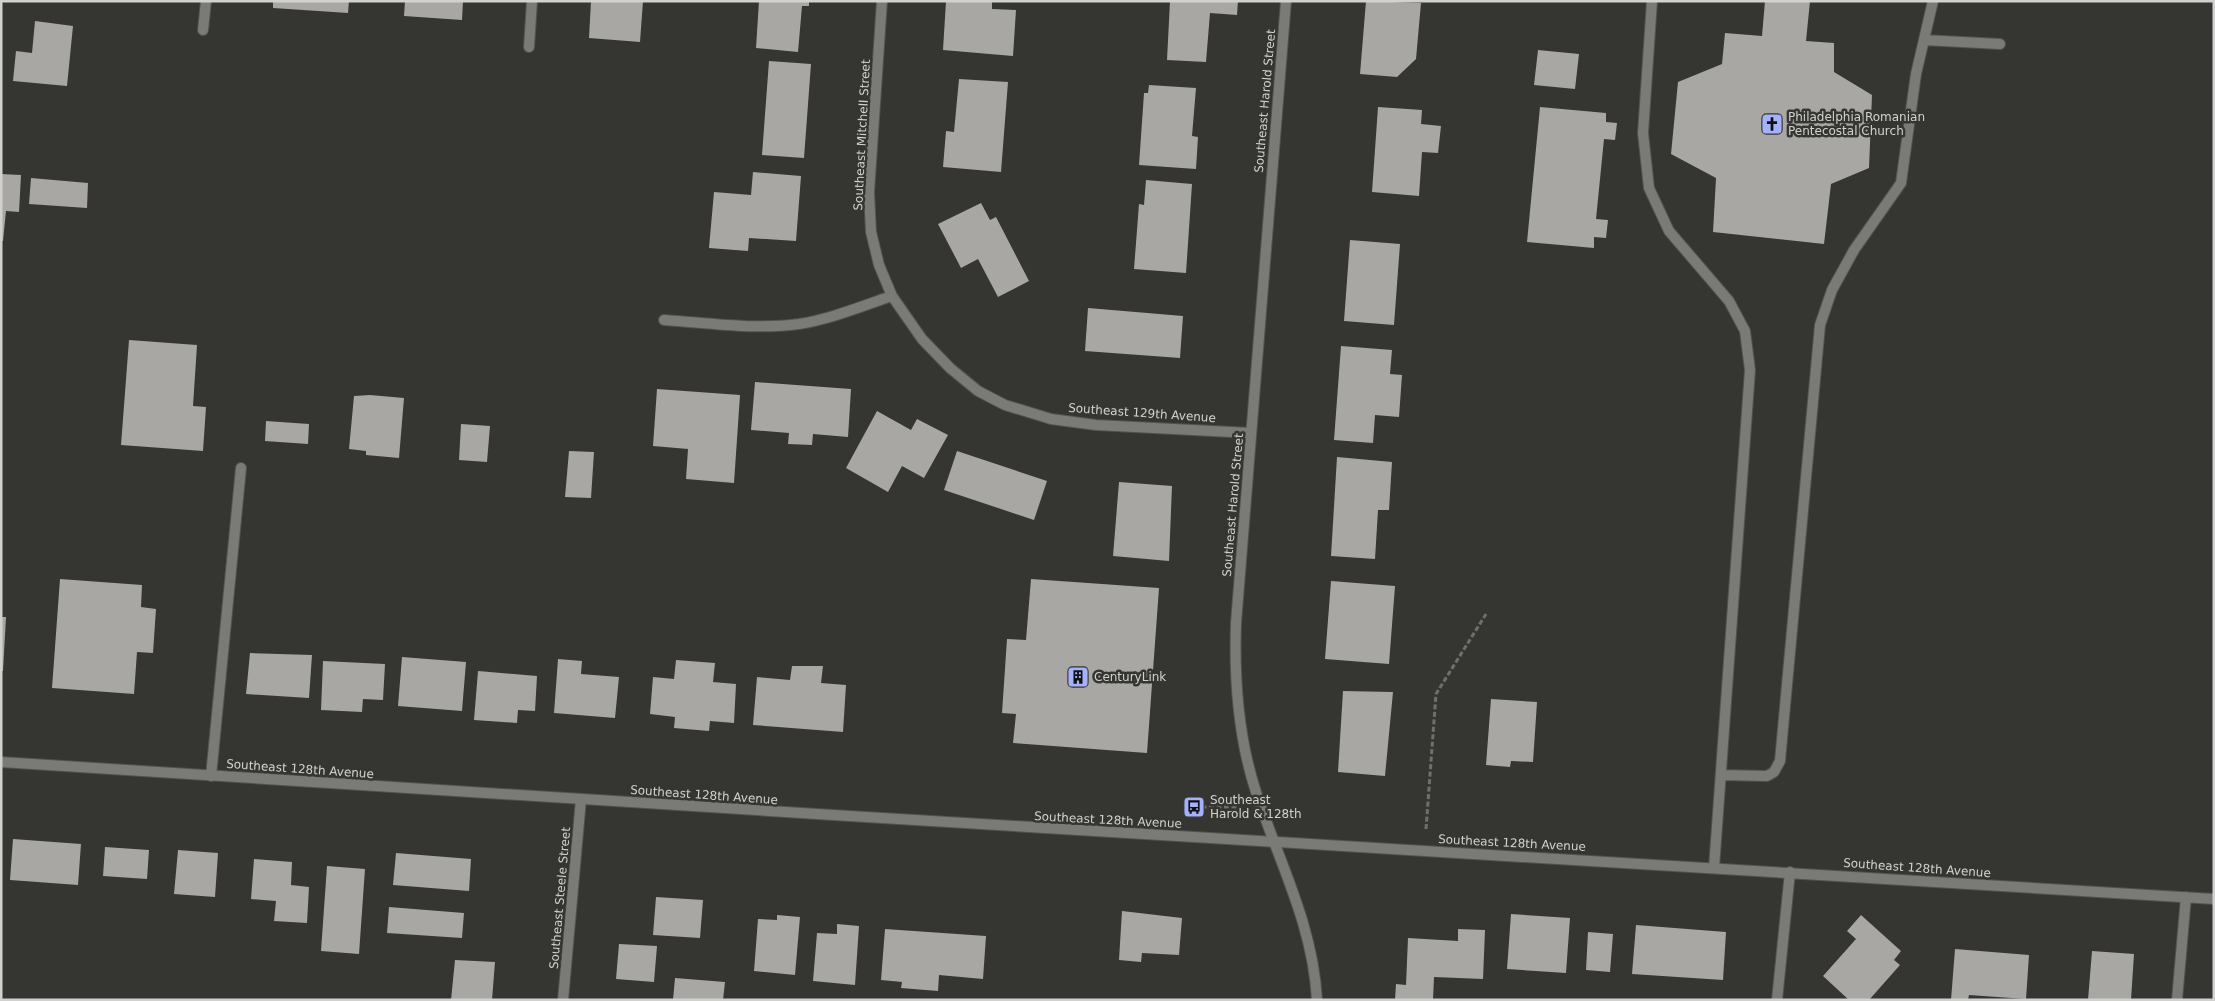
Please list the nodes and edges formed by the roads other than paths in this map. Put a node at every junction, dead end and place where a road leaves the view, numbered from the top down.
1 (206, 1) edge
2 (532, 1) edge
3 (882, 1) edge
4 (1286, 1) edge
5 (1652, 1) edge
6 (1933, 1) edge
7 (203, 30) dead end
8 (1924, 40) junction
9 (2000, 44) dead end
10 (529, 47) dead end
11 (892, 296) junction
12 (664, 320) dead end
13 (1251, 433) junction
14 (241, 468) dead end
15 (1, 762) edge
16 (1721, 775) junction
17 (212, 776) junction
18 (581, 799) junction
19 (1276, 842) junction
20 (1714, 868) junction
21 (1790, 872) junction
22 (2186, 897) junction
23 (2214, 899) edge
24 (563, 1000) edge
25 (1317, 1000) edge
26 (1776, 1000) edge
27 (2177, 1000) edge

1 - 7 street
2 - 10 street
3 - 11 street, Southeast Mitchell Street
4 - 13 street, Southeast Harold Street
5 - 16 street
6 - 8 street
8 - 9 street
8 - 16 street
11 - 12 street
11 - 13 street, Southeast 129th Avenue
13 - 19 street, Southeast Harold Street
14 - 17 street
15 - 17 street, Southeast 128th Avenue
16 - 20 street
17 - 18 street, Southeast 128th Avenue
18 - 19 street, Southeast 128th Avenue
18 - 24 street, Southeast Steele Street
19 - 20 street, Southeast 128th Avenue
19 - 25 street, Southeast Harold Street
20 - 21 street, Southeast 128th Avenue
21 - 22 street, Southeast 128th Avenue
21 - 26 street
22 - 23 street, Southeast 128th Avenue
22 - 27 street

